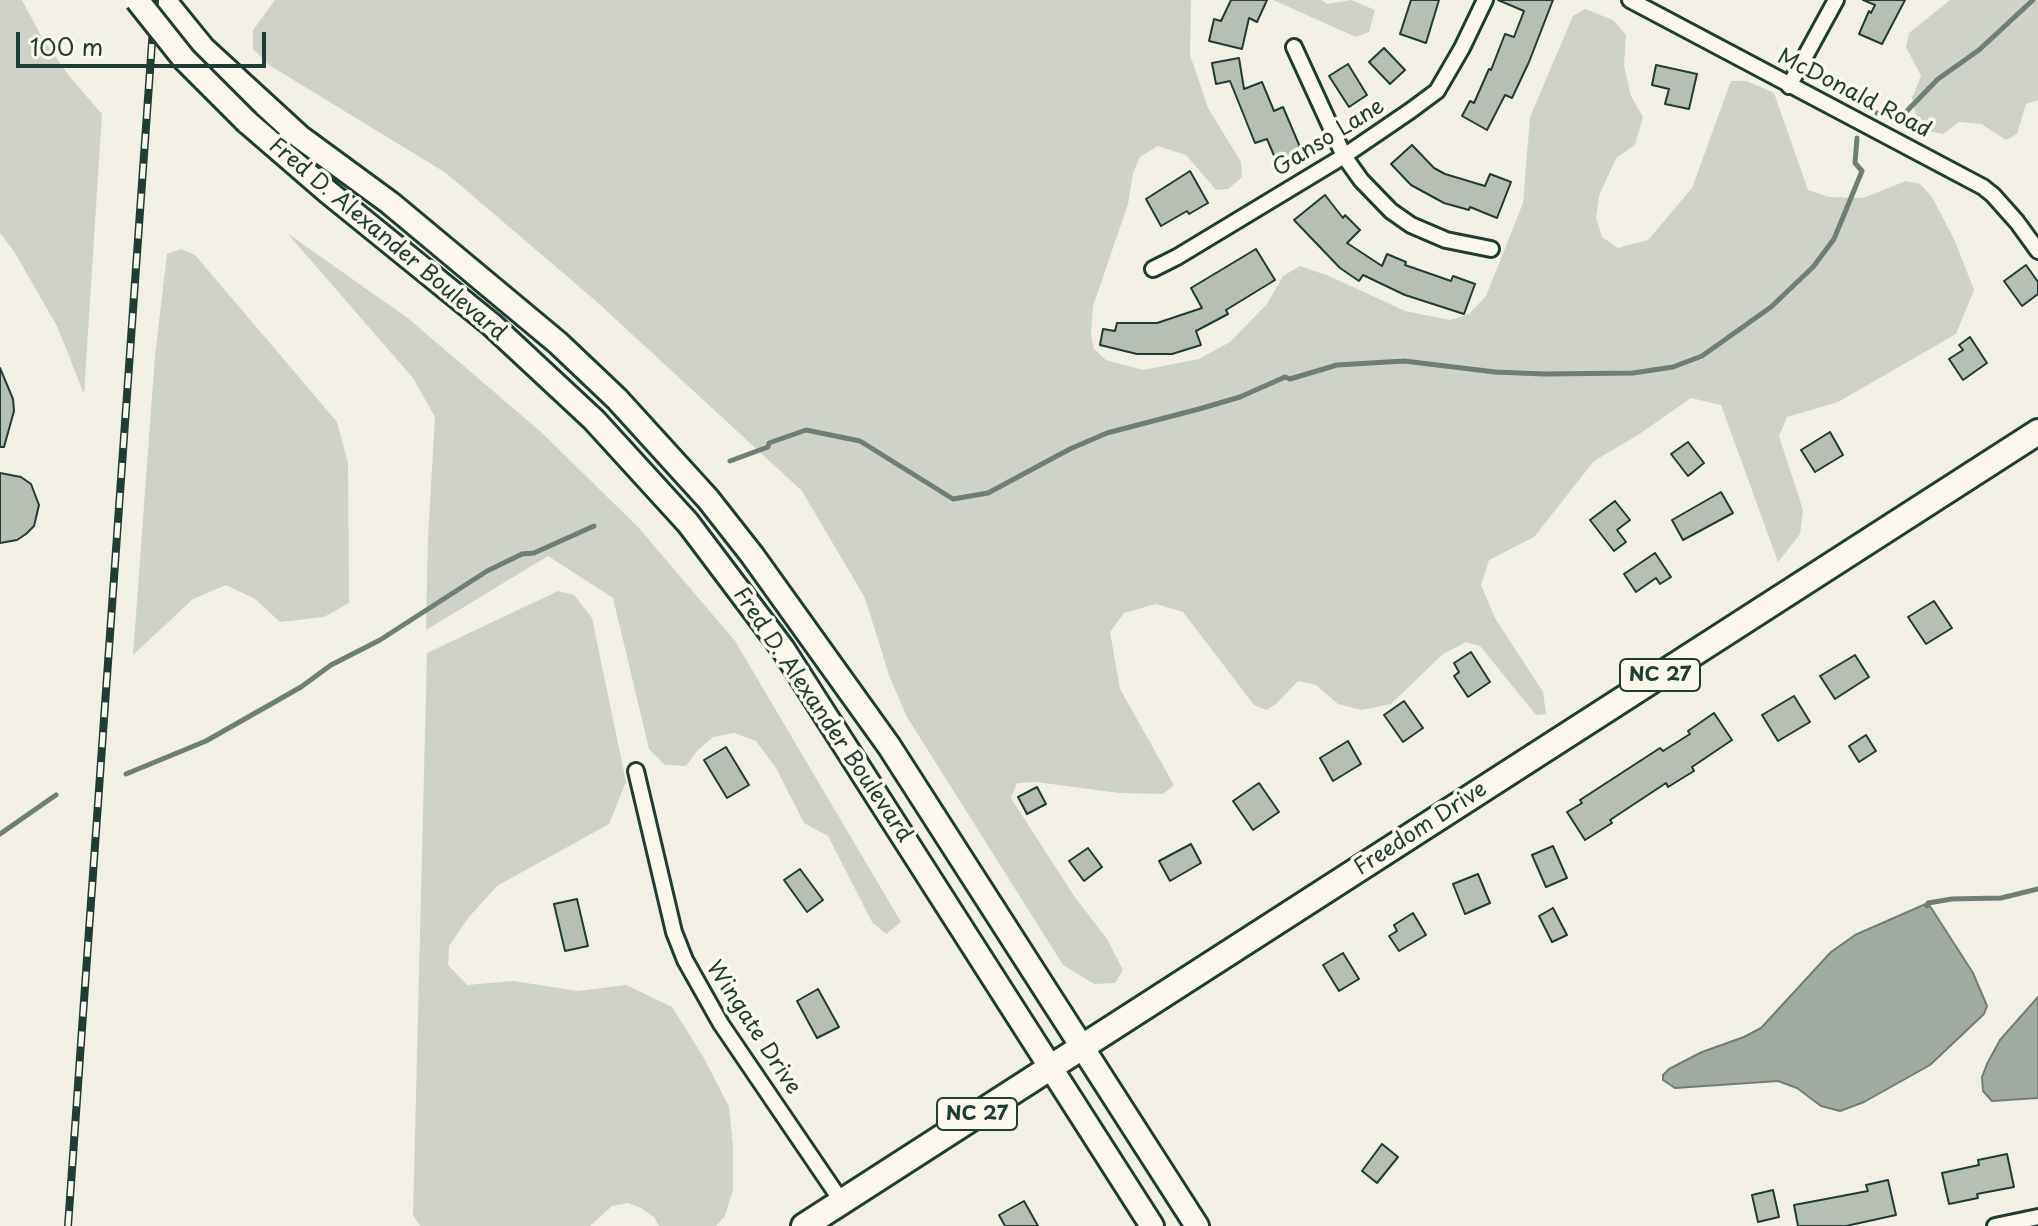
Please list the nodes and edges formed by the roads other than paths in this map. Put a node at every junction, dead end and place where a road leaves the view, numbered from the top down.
1 (137, 0) edge
2 (164, 0) edge
3 (1485, 0) edge
4 (1630, 0) edge
5 (1836, 0) edge
6 (1294, 47) dead end
7 (1789, 86) junction
8 (1344, 156) junction
9 (1491, 249) dead end
10 (2038, 251) edge
11 (1153, 269) dead end
12 (2038, 432) edge
13 (636, 771) dead end
14 (1082, 1047) junction
15 (1051, 1067) junction
16 (842, 1202) junction
17 (2038, 1217) edge
18 (804, 1226) edge
19 (1152, 1226) edge
20 (1197, 1226) edge
21 (1995, 1226) edge

1 - 15 main road, Fred D. Alexander Boulevard, bridge
2 - 14 main road, Fred D. Alexander Boulevard
3 - 8 street, Ganso Lane
4 - 7 street, McDonald Road
5 - 7 street
6 - 8 street
7 - 10 street, McDonald Road
8 - 9 street
8 - 11 street, Ganso Lane
12 - 14 main road, Freedom Drive / NC 27
13 - 16 street, Wingate Drive
14 - 15 main road, Freedom Drive / NC 27
14 - 20 main road, Fred D. Alexander Boulevard
15 - 16 main road, Freedom Drive / NC 27
15 - 19 main road, Fred D. Alexander Boulevard
16 - 18 main road, Freedom Drive / NC 27
17 - 21 street

